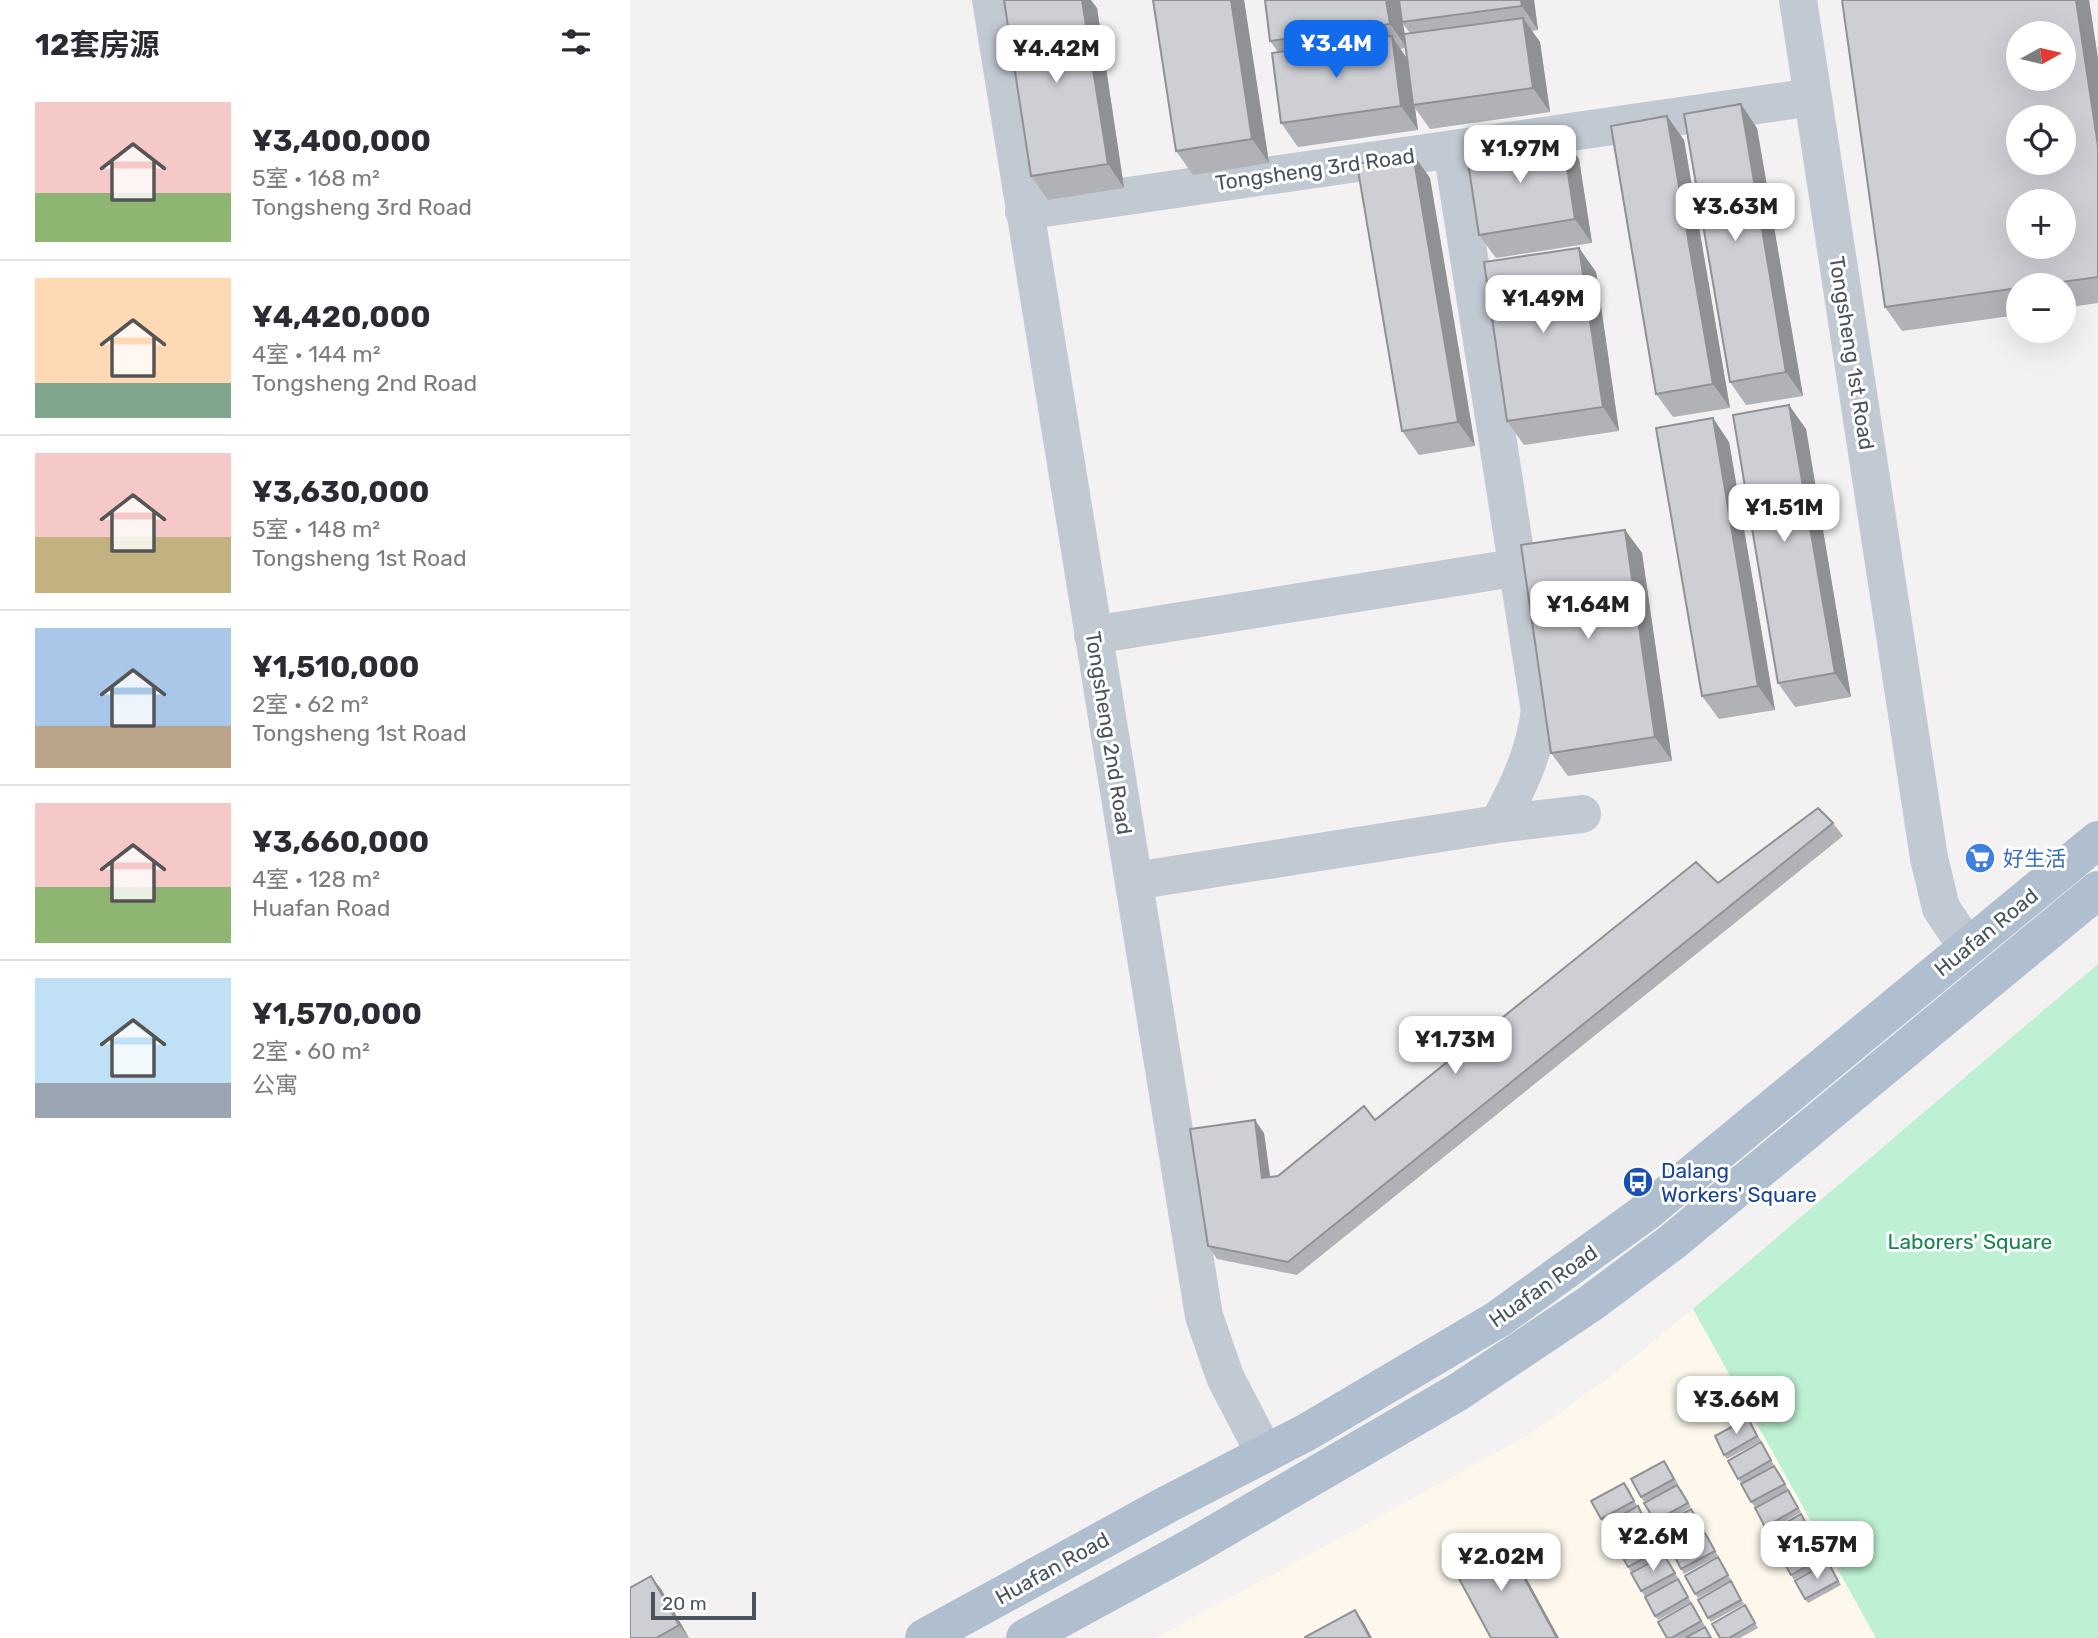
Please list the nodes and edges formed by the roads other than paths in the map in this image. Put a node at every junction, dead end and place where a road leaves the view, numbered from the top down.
1 (991, 0) edge
2 (1798, 0) edge
3 (1813, 97) junction
4 (1452, 149) junction
5 (1024, 211) junction
6 (1520, 567) junction
7 (1093, 635) junction
8 (1582, 814) dead end
9 (1498, 824) junction
10 (2098, 840) edge
11 (1134, 881) junction
12 (2098, 890) edge
13 (1967, 947) junction
14 (1265, 1454) junction
15 (924, 1638) edge
16 (1025, 1638) edge

1 - 5 street, Tongsheng 2nd Road
2 - 3 street, Tongsheng 1st Road
3 - 4 street, Tongsheng 3rd Road
3 - 13 street, Tongsheng 1st Road
4 - 5 street, Tongsheng 3rd Road
4 - 6 street
5 - 7 street, Tongsheng 2nd Road
6 - 7 street
6 - 9 street
7 - 11 street, Tongsheng 2nd Road
8 - 9 street
9 - 11 street
10 - 13 main road, Huafan Road
11 - 14 street, Tongsheng 2nd Road
12 - 16 main road, Huafan Road
13 - 14 main road, Huafan Road
14 - 15 main road, Huafan Road

